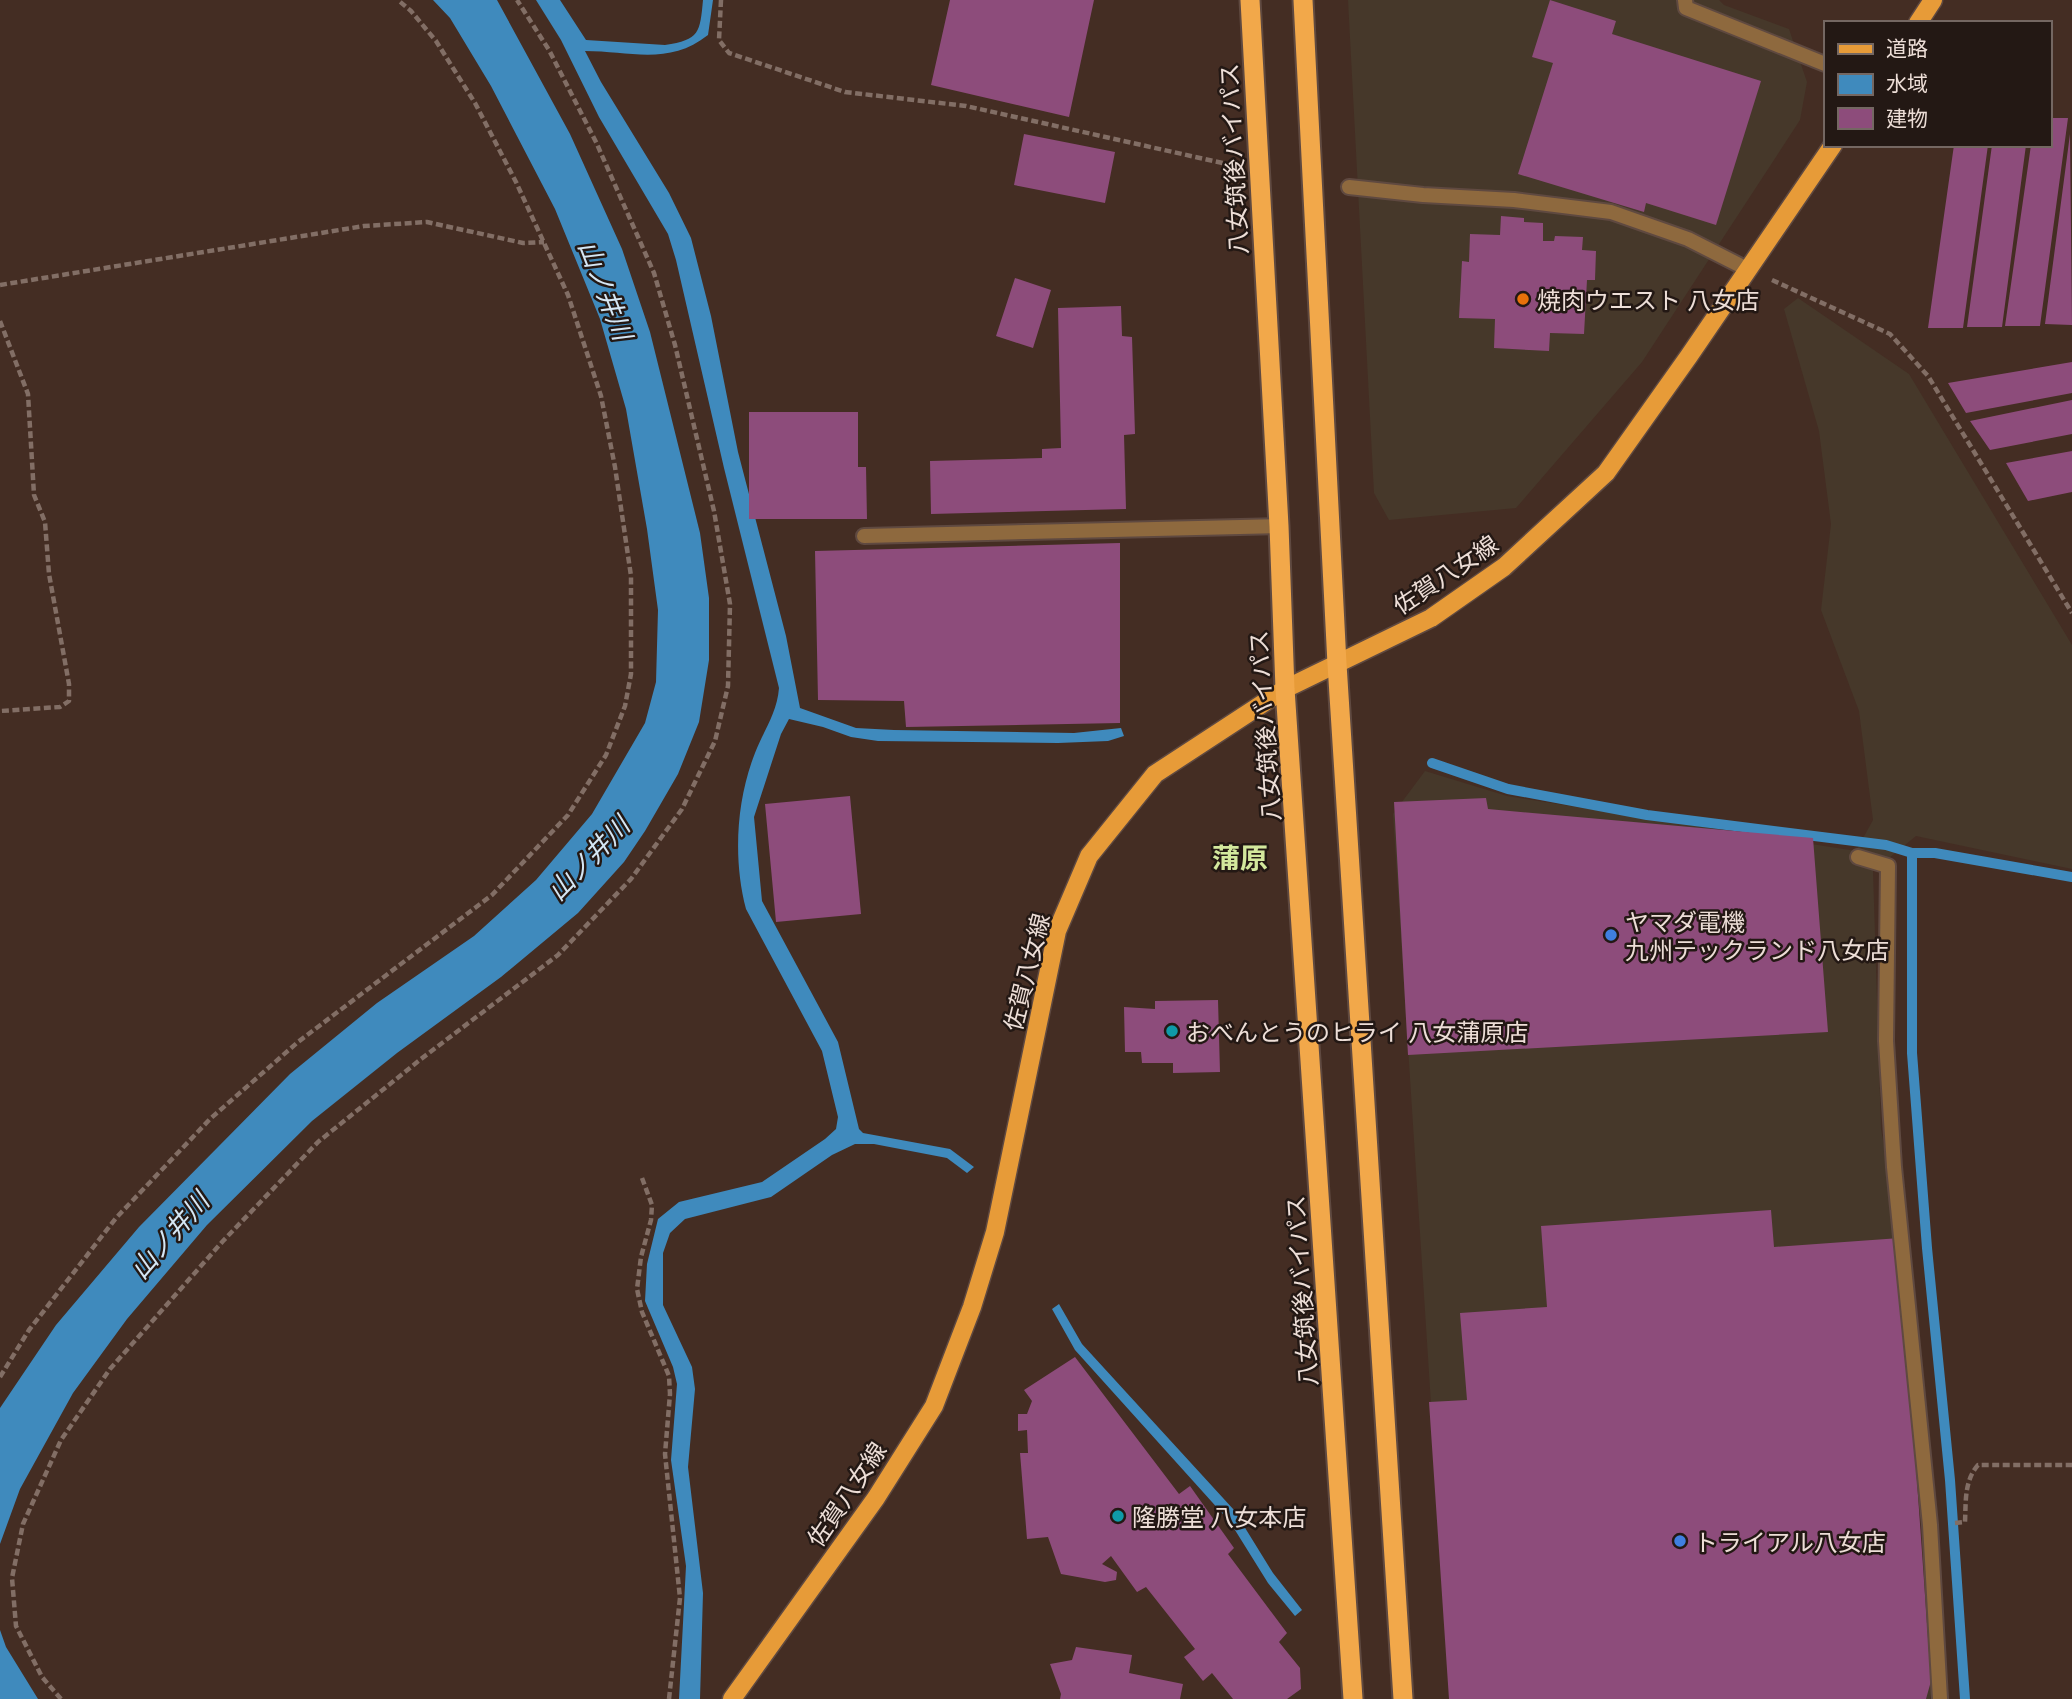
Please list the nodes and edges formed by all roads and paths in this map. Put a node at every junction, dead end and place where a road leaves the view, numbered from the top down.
1 (398, 0) edge
2 (517, 0) edge
3 (721, 0) edge
4 (1250, 0) edge
5 (1303, 0) edge
6 (1685, 0) edge
7 (1933, 0) edge
8 (1918, 21) edge
9 (1824, 64) edge
10 (1832, 147) edge
11 (1227, 164) dead end
12 (1349, 187) dead end
13 (544, 242) junction
14 (1749, 270) junction
15 (0, 285) edge
16 (0, 321) edge
17 (1279, 526) junction
18 (864, 536) dead end
19 (2072, 614) edge
20 (1337, 664) junction
21 (1285, 689) junction
22 (0, 711) edge
23 (1858, 857) dead end
24 (642, 1178) dead end
25 (0, 1377) edge
26 (2072, 1465) edge
27 (1930, 1525) junction
28 (61, 1699) edge
29 (669, 1699) edge
30 (732, 1699) edge
31 (1353, 1699) edge
32 (1403, 1699) edge
33 (1940, 1699) edge

1 - 13 path
2 - 28 path
3 - 11 path
4 - 17 highway, 八女筑後バイパス
5 - 20 highway
6 - 9 street
7 - 8 main road
10 - 14 main road, 佐賀八女線
12 - 14 street
13 - 15 path
13 - 25 path
14 - 19 path
14 - 20 main road, 佐賀八女線
16 - 22 path
17 - 18 street
17 - 21 highway, 八女筑後バイパス
20 - 21 main road, 佐賀八女線
20 - 32 highway
21 - 30 main road, 佐賀八女線
21 - 31 highway, 八女筑後バイパス
23 - 27 street
24 - 29 path
26 - 27 path
27 - 33 street

